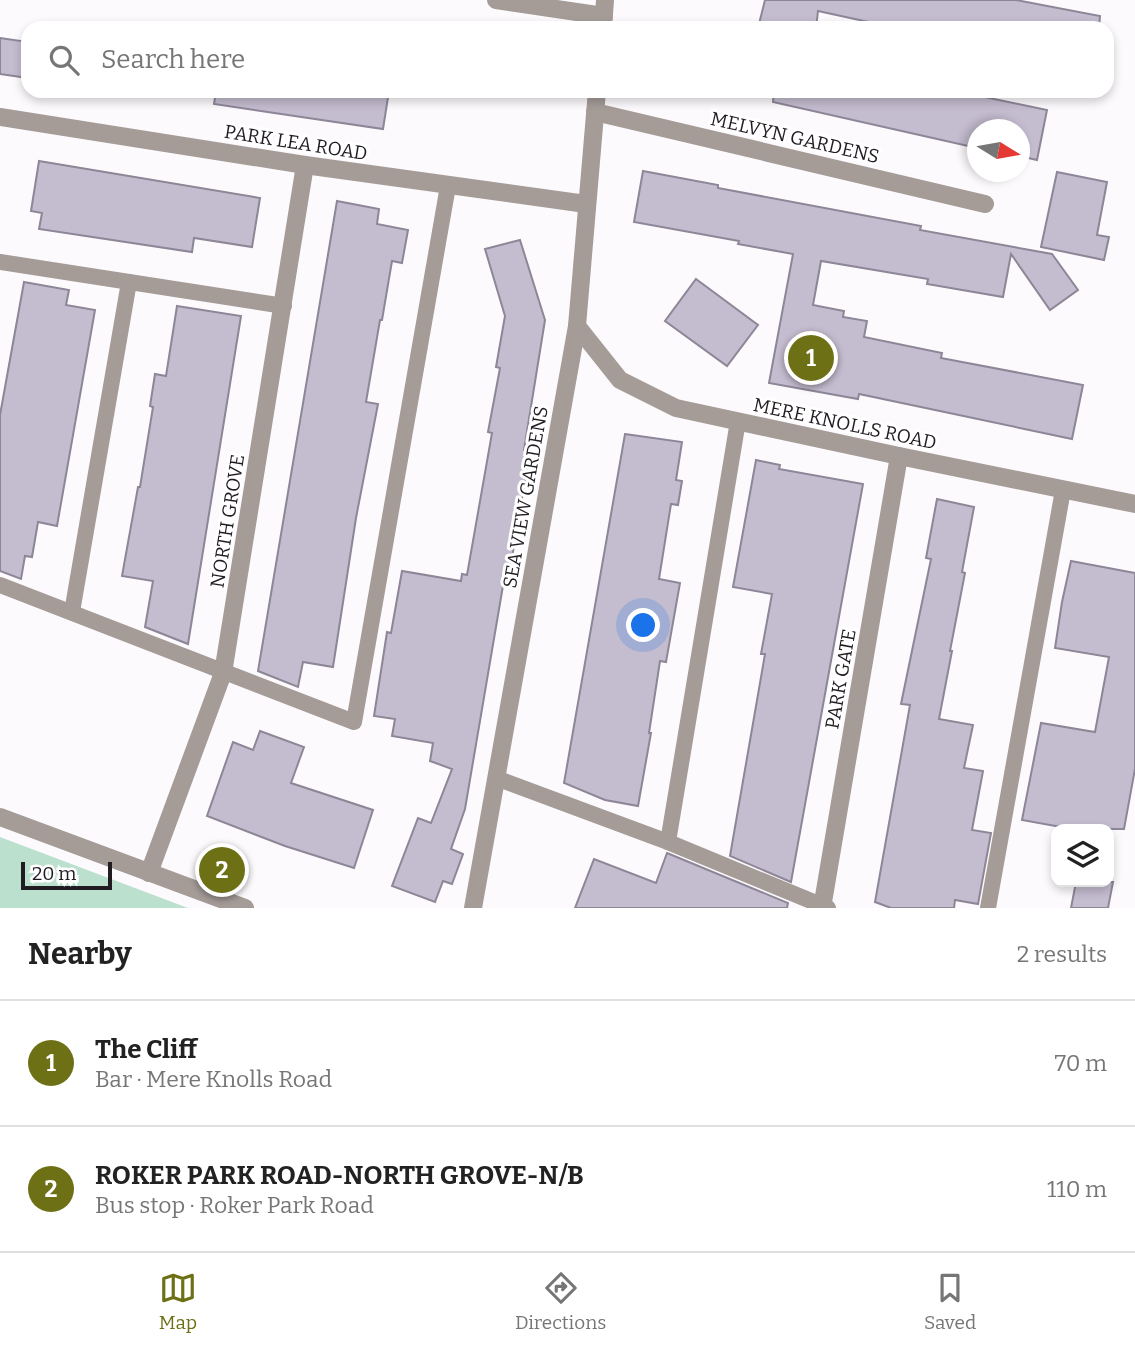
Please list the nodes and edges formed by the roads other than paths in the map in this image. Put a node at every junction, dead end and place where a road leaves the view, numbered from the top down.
1 (496, 0) edge
2 (604, 15) edge
3 (596, 98) edge
4 (594, 112) junction
5 (1, 121) edge
6 (305, 165) junction
7 (448, 186) junction
8 (586, 204) junction
9 (985, 204) dead end
10 (0, 262) edge
11 (129, 282) junction
12 (284, 306) junction
13 (577, 326) junction
14 (738, 421) junction
15 (899, 456) junction
16 (1063, 490) junction
17 (1135, 504) edge
18 (0, 585) edge
19 (72, 612) junction
20 (223, 673) junction
21 (496, 778) junction
22 (0, 817) edge
23 (668, 842) junction
24 (149, 873) junction
25 (824, 907) edge
26 (244, 908) edge
27 (473, 908) edge
28 (988, 908) edge

1 - 2 street
3 - 4 street, SEA VIEW GARDENS
4 - 8 street, SEA VIEW GARDENS
4 - 9 street, MELVYN GARDENS
5 - 6 street, PARK LEA ROAD
6 - 7 street, PARK LEA ROAD
6 - 12 street, NORTH GROVE
7 - 8 street, PARK LEA ROAD
7 - 20 lane
8 - 13 street, SEA VIEW GARDENS
10 - 11 lane
11 - 12 lane
11 - 19 lane
12 - 20 street, NORTH GROVE
13 - 14 street, MERE KNOLLS ROAD
13 - 21 street, SEA VIEW GARDENS
14 - 15 street, MERE KNOLLS ROAD
14 - 23 lane
15 - 16 street, MERE KNOLLS ROAD
15 - 25 street, PARK GATE
16 - 17 street, MERE KNOLLS ROAD
16 - 28 lane
18 - 19 lane
19 - 20 lane
20 - 24 street, NORTH GROVE
21 - 23 lane
21 - 27 street, SEA VIEW GARDENS
22 - 24 street
23 - 25 lane
24 - 26 street

